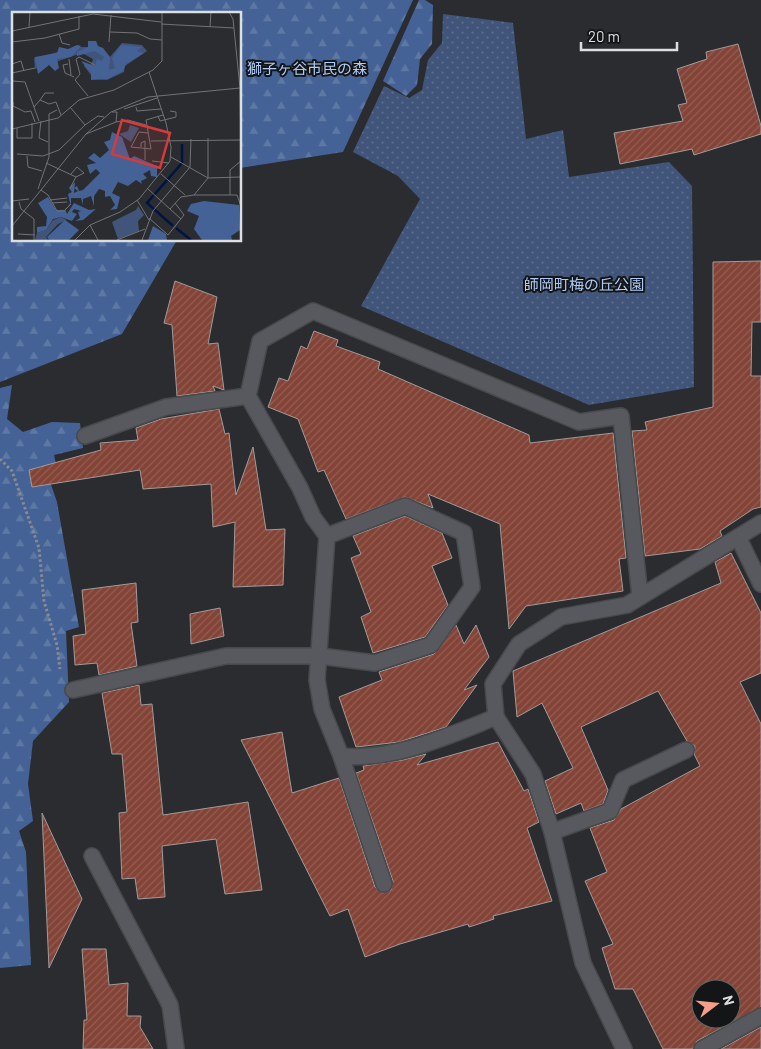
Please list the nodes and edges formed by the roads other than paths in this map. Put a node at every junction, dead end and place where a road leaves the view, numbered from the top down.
1 (248, 396) junction
2 (85, 436) dead end
3 (761, 524) edge
4 (327, 536) junction
5 (738, 538) junction
6 (761, 584) edge
7 (640, 597) junction
8 (320, 656) junction
9 (74, 690) road end
10 (496, 717) junction
11 (686, 750) dead end
12 (341, 756) junction
13 (552, 832) junction
14 (92, 856) dead end
15 (384, 884) dead end
16 (761, 1016) edge
17 (176, 1049) edge
18 (624, 1049) edge
19 (702, 1049) edge

1 - 2 street
1 - 4 street
1 - 7 street
3 - 5 street
4 - 8 street
4 - 8 street
5 - 6 street
5 - 7 street
7 - 10 street
8 - 9 street
8 - 12 street
10 - 12 street
10 - 13 street
11 - 13 street
12 - 15 street
13 - 18 street
14 - 17 street
16 - 19 street

